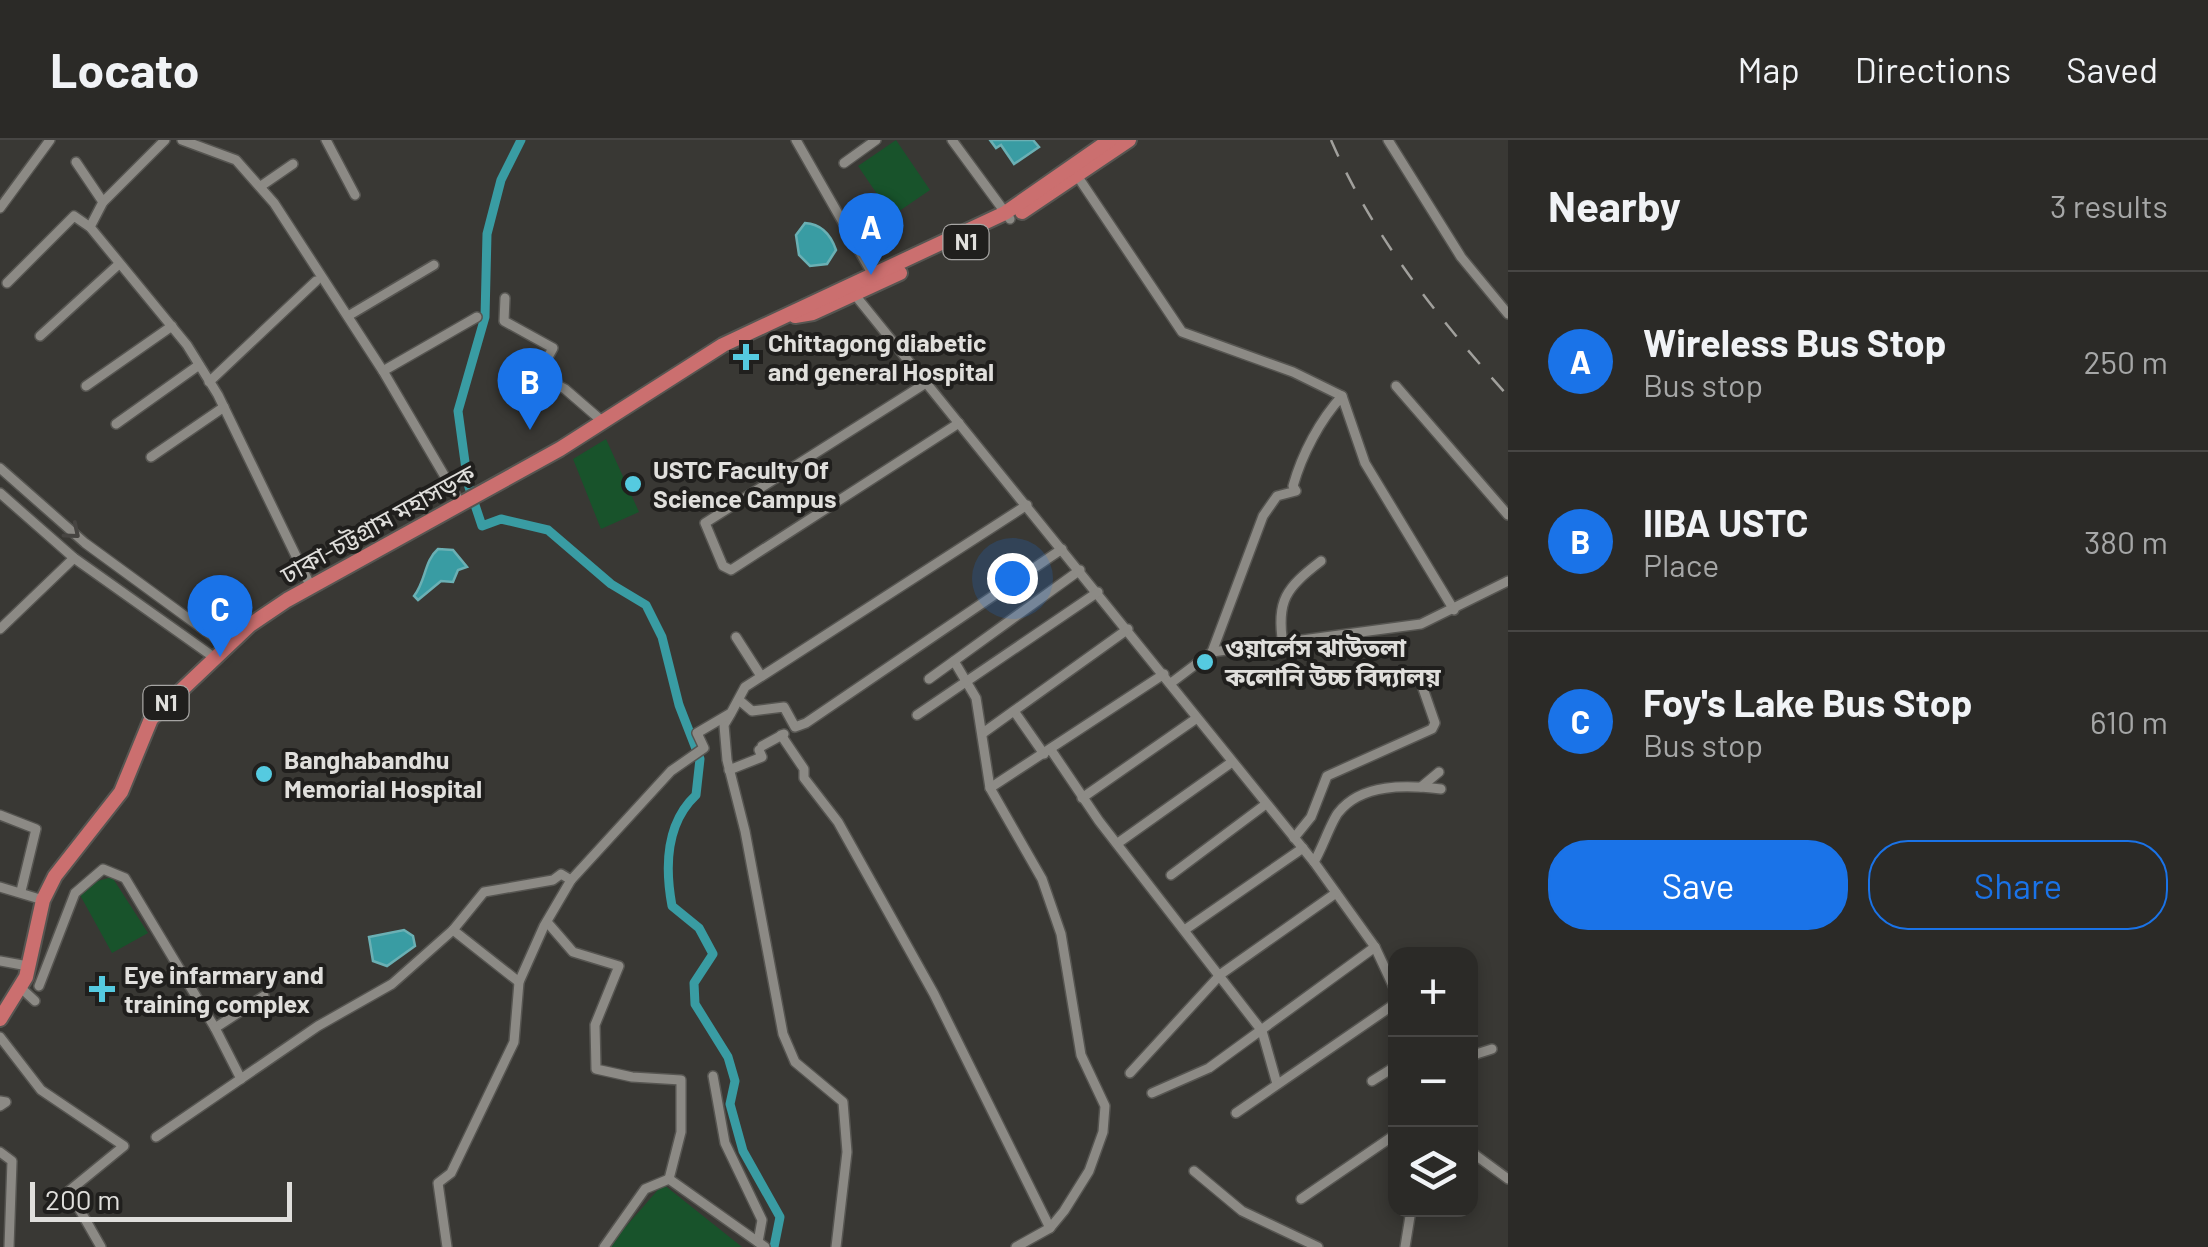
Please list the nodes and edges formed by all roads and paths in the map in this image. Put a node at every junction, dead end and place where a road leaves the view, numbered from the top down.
1 (50, 140) edge
2 (166, 140) edge
3 (182, 140) edge
4 (326, 140) edge
5 (796, 140) edge
6 (876, 140) edge
7 (952, 140) edge
8 (1110, 140) edge
9 (1129, 140) edge
10 (1388, 140) edge
11 (76, 162) dead end
12 (844, 163) dead end
13 (293, 164) dead end
14 (1074, 172) junction
15 (261, 186) junction
16 (354, 195) dead end
17 (103, 202) junction
18 (0, 208) edge
19 (1007, 216) junction
20 (90, 227) junction
21 (118, 264) junction
22 (434, 265) dead end
23 (873, 275) junction
24 (316, 281) dead end
25 (6, 283) dead end
26 (856, 295) junction
27 (505, 298) dead end
28 (1508, 314) edge
29 (348, 316) junction
30 (477, 317) dead end
31 (788, 317) junction
32 (172, 326) junction
33 (40, 336) dead end
34 (199, 365) junction
35 (383, 371) junction
36 (209, 382) junction
37 (926, 384) junction
38 (86, 386) dead end
39 (1396, 386) dead end
40 (1342, 396) junction
41 (224, 407) junction
42 (602, 421) junction
43 (959, 423) junction
44 (116, 424) dead end
45 (151, 457) dead end
46 (0, 468) edge
47 (0, 493) edge
48 (467, 501) junction
49 (1027, 505) junction
50 (1508, 515) edge
51 (1062, 549) junction
52 (74, 558) junction
53 (1321, 560) dead end
54 (1080, 570) junction
55 (1508, 581) edge
56 (311, 587) junction
57 (1098, 592) junction
58 (1454, 610) junction
59 (0, 629) edge
60 (1128, 629) junction
61 (736, 637) dead end
62 (1283, 644) junction
63 (220, 652) junction
64 (1212, 652) junction
65 (954, 661) junction
66 (1164, 674) junction
67 (761, 676) junction
68 (1419, 677) dead end
69 (929, 679) dead end
70 (967, 680) junction
71 (1171, 684) junction
72 (739, 700) junction
73 (1014, 711) junction
74 (731, 713) junction
75 (917, 715) dead end
76 (1198, 718) junction
77 (795, 727) junction
78 (983, 733) junction
79 (781, 735) junction
80 (1048, 752) junction
81 (1232, 762) junction
82 (730, 770) junction
83 (1438, 772) dead end
84 (1421, 787) junction
85 (990, 788) junction
86 (1441, 790) dead end
87 (1082, 798) junction
88 (1266, 804) junction
89 (0, 815) edge
90 (1294, 838) junction
91 (1118, 843) junction
92 (1303, 848) junction
93 (1314, 862) junction
94 (1171, 875) dead end
95 (571, 880) junction
96 (0, 887) edge
97 (21, 891) junction
98 (1336, 893) junction
99 (43, 900) junction
100 (547, 922) junction
101 (1186, 929) junction
102 (452, 930) junction
103 (1375, 947) junction
104 (0, 960) edge
105 (28, 966) junction
106 (1221, 974) junction
107 (1388, 975) edge
108 (519, 982) junction
109 (39, 986) dead end
110 (21, 988) junction
111 (264, 996) dead end
112 (35, 1001) dead end
113 (1388, 1008) edge
114 (0, 1019) edge
115 (215, 1028) junction
116 (1262, 1031) junction
117 (0, 1036) edge
118 (1492, 1049) dead end
119 (1478, 1053) edge
120 (1388, 1071) edge
121 (1130, 1073) dead end
122 (714, 1076) dead end
123 (241, 1079) junction
124 (1372, 1081) dead end
125 (1277, 1084) junction
126 (1152, 1092) dead end
127 (1236, 1113) dead end
128 (156, 1137) dead end
129 (1388, 1139) edge
130 (0, 1152) edge
131 (1478, 1157) edge
132 (1194, 1171) dead end
133 (5, 1176) edge
134 (669, 1179) junction
135 (1508, 1179) edge
136 (1301, 1199) dead end
137 (1410, 1217) edge
138 (1050, 1228) junction
139 (762, 1245) edge
140 (9, 1247) edge
141 (101, 1247) edge
142 (447, 1247) edge
143 (604, 1247) edge
144 (836, 1247) edge
145 (1016, 1247) edge
146 (1318, 1247) edge
147 (1405, 1247) edge

1 - 18 street
2 - 17 street
3 - 15 street
4 - 16 street
5 - 23 street
6 - 12 street
7 - 19 street
8 - 14 highway, ঢাকা-চট্টগ্রাম মহাসড়ক / N1
9 - 14 highway, ঢাকা-চট্টগ্রাম মহাসড়ক / N1
10 - 28 street
11 - 17 street
13 - 15 street
14 - 19 highway, ঢাকা-চট্টগ্রাম মহাসড়ক / N1
14 - 40 street
15 - 29 street
17 - 20 street
19 - 23 highway, ঢাকা-চট্টগ্রাম মহাসড়ক / N1
19 - 26 highway, ঢাকা-চট্টগ্রাম মহাসড়ক / N1
20 - 21 street
20 - 25 street
21 - 32 street
21 - 33 street
22 - 29 street
23 - 31 highway, ঢাকা-চট্টগ্রাম মহাসড়ক / N1
24 - 36 street
26 - 31 highway, ঢাকা-চট্টগ্রাম মহাসড়ক / N1
26 - 37 street
27 - 42 street
29 - 35 street
30 - 35 street
31 - 42 highway, ঢাকা-চট্টগ্রাম মহাসড়ক / N1
32 - 34 street
32 - 38 street
34 - 36 street
34 - 44 street
35 - 48 street
36 - 41 street
37 - 43 street
37 - 43 street
39 - 50 street
40 - 58 street
40 - 64 street
41 - 45 street
41 - 56 street
42 - 48 highway, ঢাকা-চট্টগ্রাম মহাসড়ক / N1
43 - 49 street
46 -> 63 street
47 - 52 street
48 - 56 highway, ঢাকা-চট্টগ্রাম মহাসড়ক / N1
49 - 51 street
49 - 67 street
51 - 54 street
51 - 77 street
52 - 59 street
52 - 63 street
53 - 62 street
54 - 57 street
54 - 65 street
55 - 58 street
56 - 63 highway, ঢাকা-চট্টগ্রাম মহাসড়ক / N1
57 - 60 street
57 - 70 street
58 - 62 street
60 - 66 street
60 - 73 street
61 - 67 street
62 - 64 street
63 - 99 highway, ঢাকা-চট্টগ্রাম মহাসড়ক / N1
64 - 71 street
65 - 69 street
65 - 70 street
66 - 71 street
66 - 80 street
67 - 72 street
68 - 90 street
70 - 75 street
70 - 78 street
71 - 76 street
72 - 74 street
72 - 77 street
73 - 78 street
73 - 80 street
74 - 82 street
74 - 95 street
76 - 81 street
76 - 87 street
77 - 79 street
78 - 85 street
79 - 82 street
79 - 138 street
80 - 85 street
80 - 87 street
81 - 88 street
81 - 91 street
82 - 144 street
83 - 84 street
84 - 86 street
84 - 93 street
85 - 138 street
87 - 91 street
88 - 90 street
88 - 94 street
89 - 97 street
90 - 92 street
91 - 101 street
92 - 93 street
92 - 101 street
93 - 98 street
95 - 100 street
95 - 102 street
96 - 97 street
97 - 99 street
98 - 103 street
98 - 106 street
99 - 105 highway, ঢাকা-চট্টগ্রাম মহাসড়ক / N1
100 - 108 street
100 - 134 street
101 - 106 street
102 - 108 street
102 - 123 street
103 - 107 street
103 - 116 street
104 - 105 street
105 - 110 highway, ঢাকা-চট্টগ্রাম মহাসড়ক / N1
106 - 116 street
106 - 121 street
108 - 142 street
109 - 115 street
110 - 112 street
110 - 114 highway, ঢাকা-চট্টগ্রাম মহাসড়ক / N1
111 - 115 street
113 - 125 street
115 - 123 street
116 - 125 street
116 - 126 street
117 - 141 street
118 - 119 street
120 - 124 street
122 - 139 street
123 - 128 street
125 - 127 street
129 - 136 street
130 - 133 street
131 - 135 street
132 - 146 street
133 - 140 street
134 - 139 street
134 - 143 street
137 - 147 street
138 - 145 street

